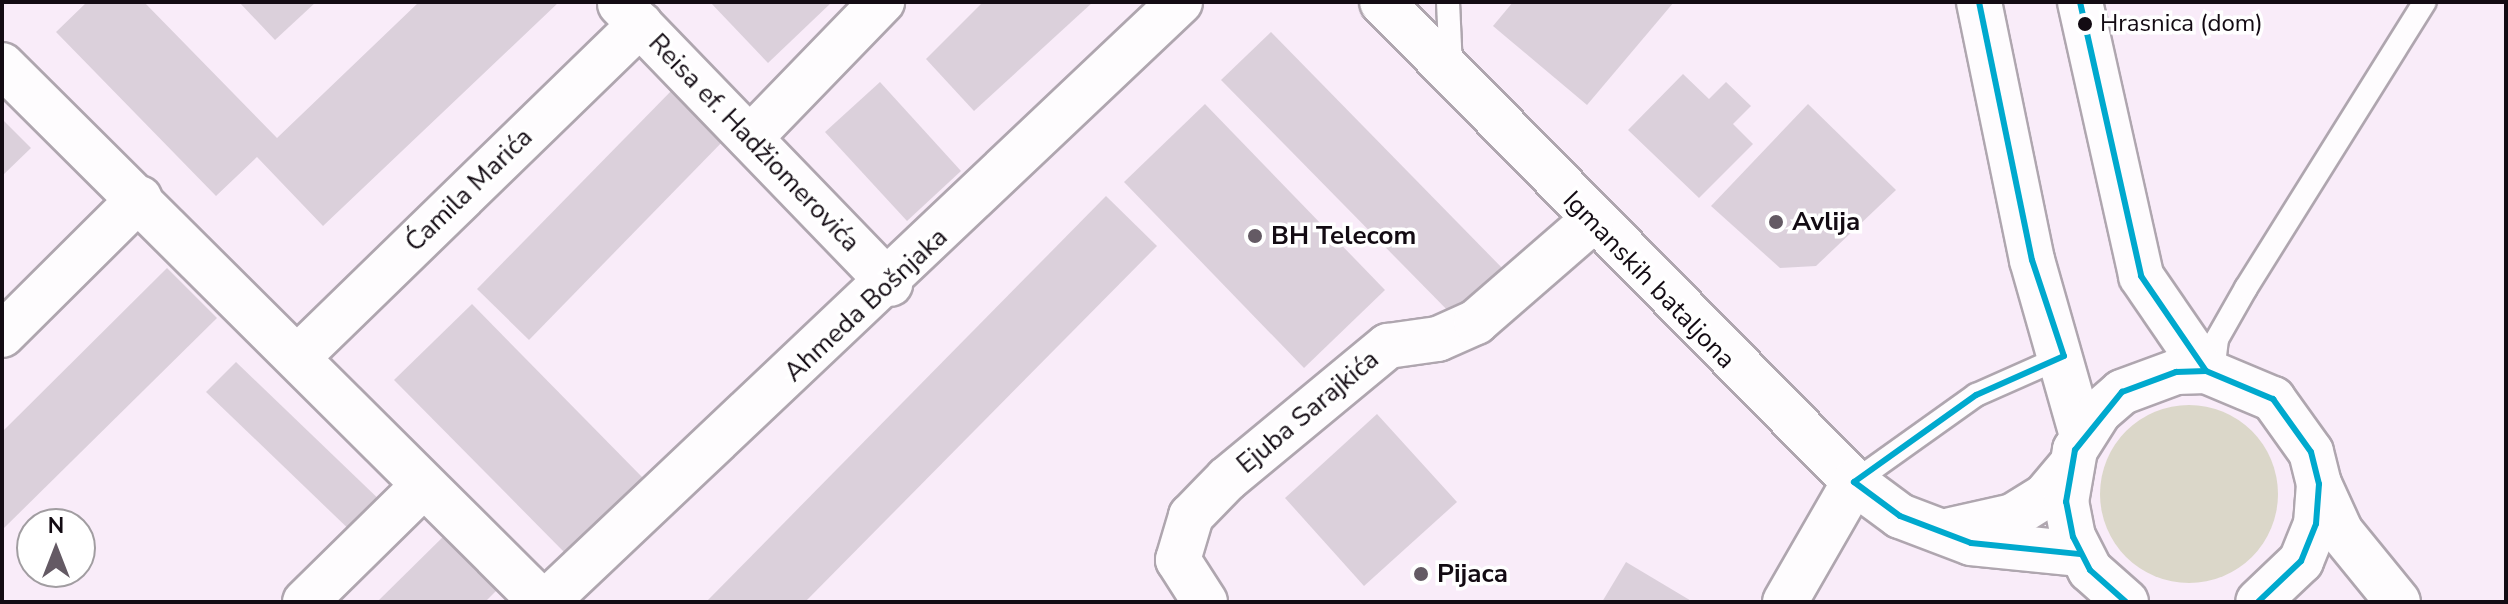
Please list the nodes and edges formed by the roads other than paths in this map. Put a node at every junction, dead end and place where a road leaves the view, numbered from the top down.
1 (882, 2) edge
2 (1180, 2) edge
3 (1382, 2) edge
4 (1448, 2) edge
5 (1979, 2) edge
6 (2080, 2) edge
7 (2425, 2) edge
8 (629, 13) edge
9 (2, 65) edge
10 (1451, 73) junction
11 (750, 138) junction
12 (140, 198) junction
13 (1591, 222) junction
14 (890, 284) junction
15 (9, 313) edge
16 (299, 356) junction
17 (2064, 356) junction
18 (2209, 372) junction
19 (2076, 451) junction
20 (1854, 482) junction
21 (2319, 484) junction
22 (423, 486) junction
23 (1937, 530) junction
24 (2089, 575) edge
25 (305, 602) edge
26 (544, 602) edge
27 (1205, 602) edge
28 (1785, 602) edge
29 (2126, 602) edge
30 (2258, 602) edge
31 (2398, 602) edge

1 - 11 street
2 - 14 street, Ahmeda Bošnjaka
3 - 10 street, Igmanskih bataljona
4 - 10 lane
5 - 17 street
6 - 18 street
7 - 18 lane
8 - 11 street, Reisa ef. Hadžiomerovića
8 - 16 street, Ćamila Marića
9 - 12 street
10 - 13 street, Igmanskih bataljona
11 - 14 street, Reisa ef. Hadžiomerovića
12 - 15 street
12 - 16 street
13 - 20 street, Igmanskih bataljona
13 - 27 street, Ejuba Sarajkića
14 - 26 street, Ahmeda Bošnjaka
16 - 22 street
17 - 19 street
17 - 20 lane
18 - 19 street
18 - 21 street
19 - 23 street
19 - 24 street
20 - 23 street, Igmanskih bataljona
20 - 28 street
21 - 30 street
21 - 31 street
22 - 25 street
22 - 26 street
23 - 24 street, Igmanskih bataljona
24 - 29 street

